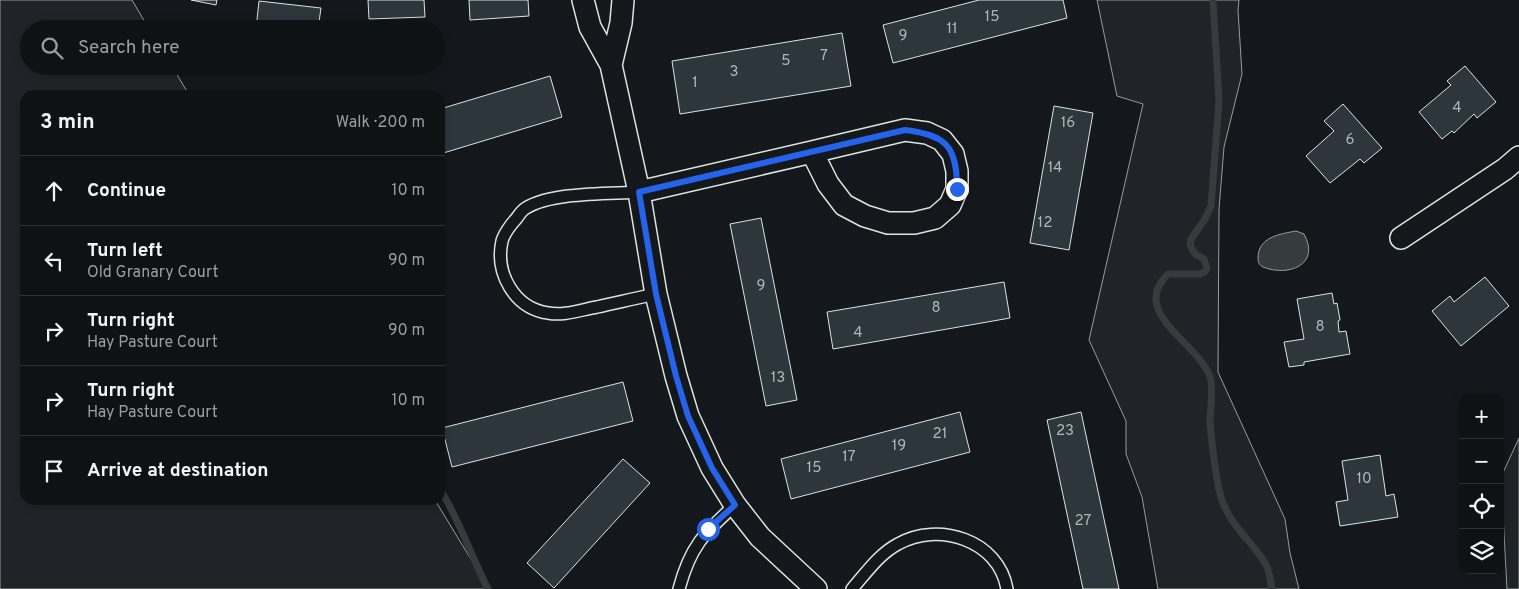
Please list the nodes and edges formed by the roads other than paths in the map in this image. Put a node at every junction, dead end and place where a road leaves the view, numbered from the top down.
1 (583, 0) edge
2 (623, 0) edge
3 (611, 65) junction
4 (812, 152) junction
5 (1519, 157) edge
6 (639, 192) junction
7 (1400, 238) dead end
8 (656, 294) junction
9 (735, 505) junction
10 (679, 589) edge
11 (816, 589) edge
12 (852, 589) edge
13 (1007, 589) edge

1 - 3 street
2 - 3 street
3 - 6 street
4 - 4 street
4 - 6 street
5 - 7 street
6 - 8 street
6 - 8 lane
8 - 9 street
9 - 10 lane
9 - 11 street
12 - 13 lane

